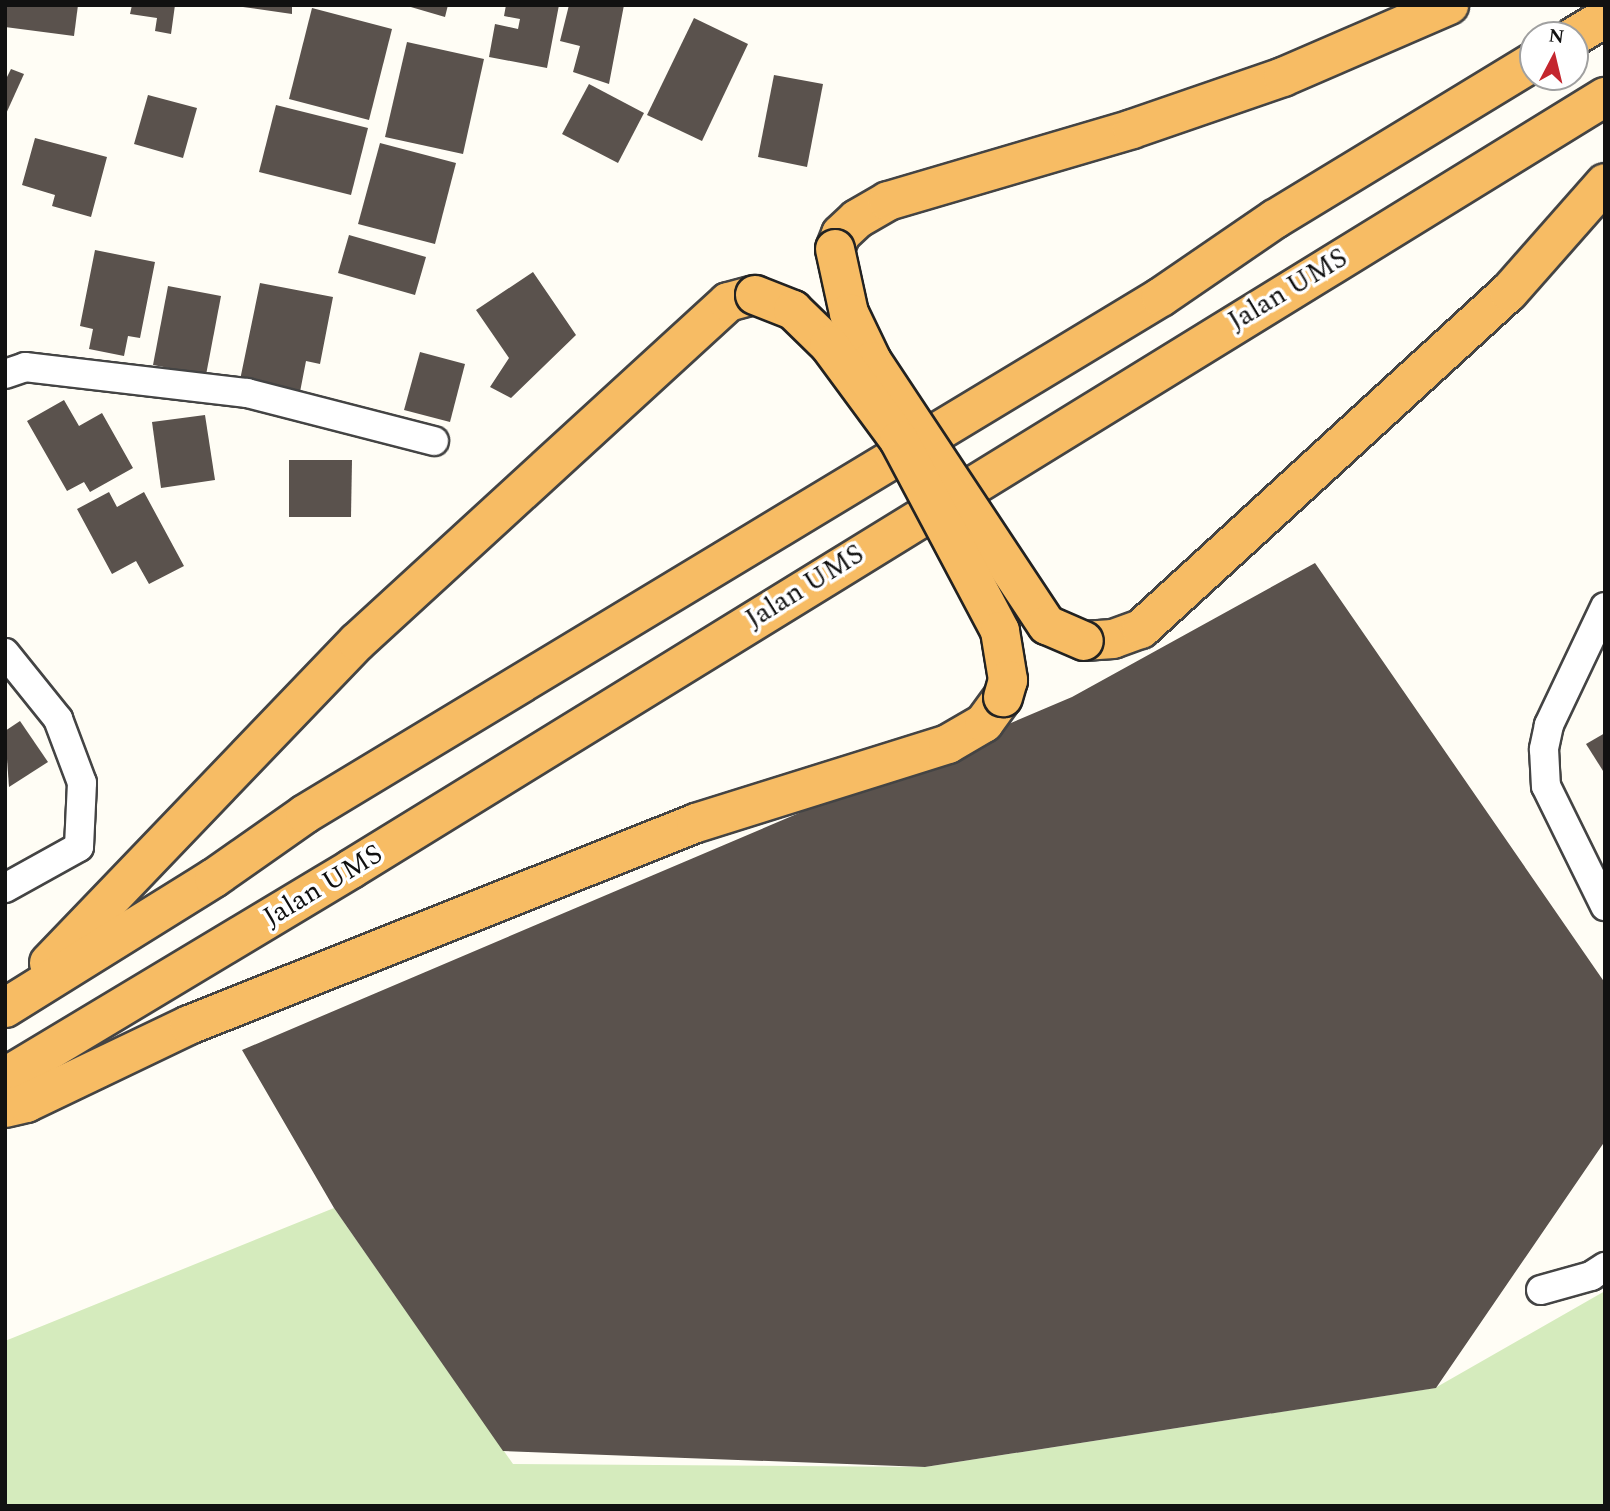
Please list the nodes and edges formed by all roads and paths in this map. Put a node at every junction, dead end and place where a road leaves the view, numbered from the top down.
1 (1449, 5) edge
2 (1605, 18) edge
3 (1589, 28) edge
4 (1519, 71) edge
5 (1605, 97) edge
6 (1605, 183) edge
7 (5, 374) edge
8 (434, 442) dead end
9 (1605, 607) edge
10 (5, 653) edge
11 (5, 888) edge
12 (1605, 906) edge
13 (6, 1007) edge
14 (5, 1077) edge
15 (5, 1108) edge
16 (1605, 1266) edge
17 (1541, 1290) dead end

1 - 6 highway, bridge
2 - 3 highway
4 - 13 highway
5 - 14 highway, Jalan UMS
7 - 8 street
9 - 12 street
10 - 11 street
13 - 15 highway, bridge
16 - 17 street

